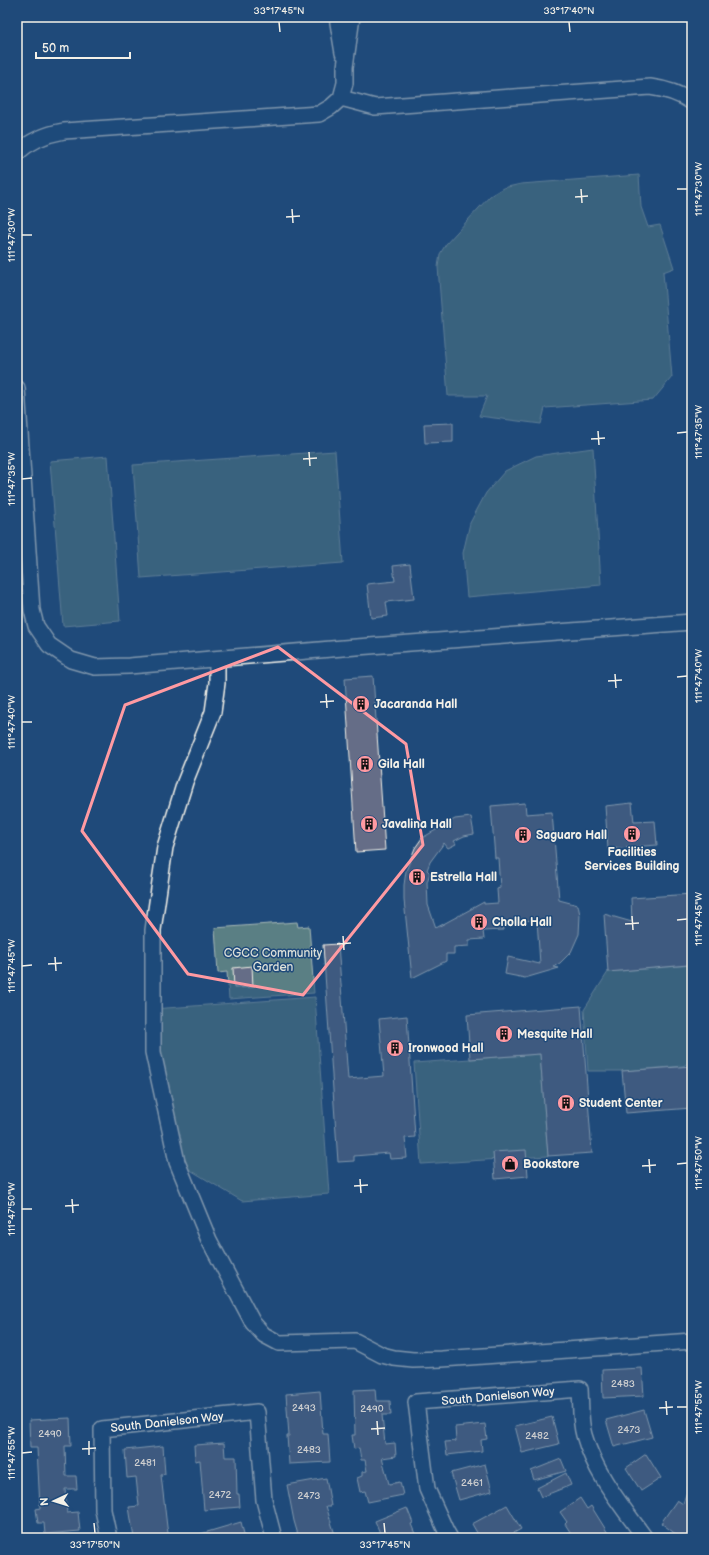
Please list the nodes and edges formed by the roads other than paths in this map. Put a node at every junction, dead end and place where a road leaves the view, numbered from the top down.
1 (337, 17) edge
2 (352, 17) edge
3 (345, 67) junction
4 (341, 98) junction
5 (692, 102) edge
6 (17, 153) edge
7 (17, 388) edge
8 (692, 622) edge
9 (217, 660) junction
10 (692, 1341) edge
11 (109, 1538) edge
12 (274, 1538) edge
13 (450, 1538) edge
14 (645, 1538) edge

1 - 3 street
2 - 3 street
3 - 4 street
4 - 5 street
4 - 6 street
7 - 9 street
8 - 9 street
9 - 10 street
11 - 12 street, South Danielson Way
13 - 14 street, South Danielson Way

